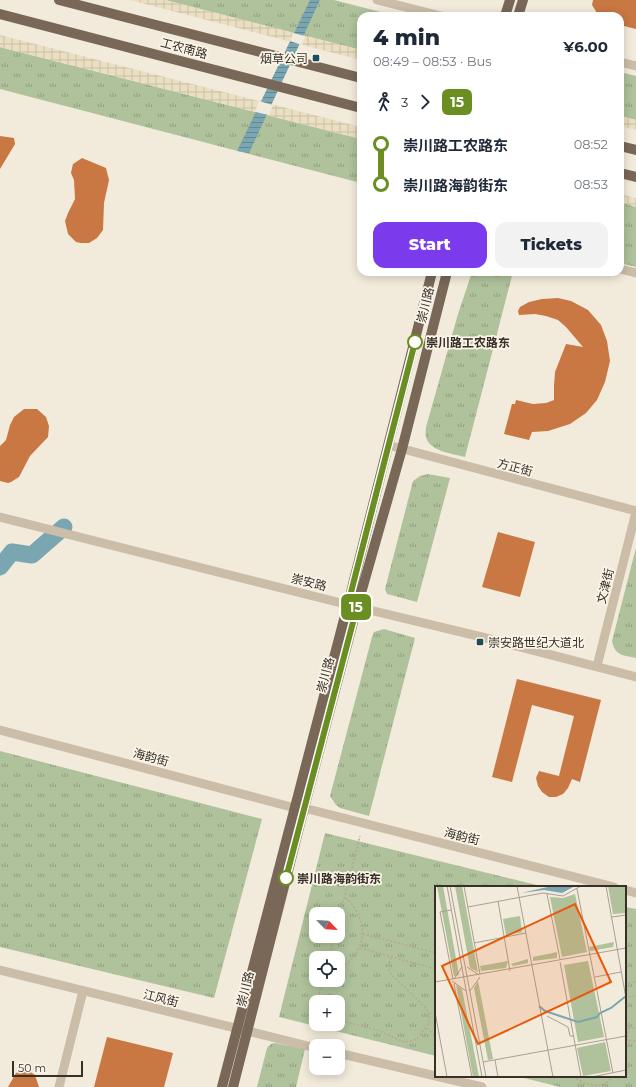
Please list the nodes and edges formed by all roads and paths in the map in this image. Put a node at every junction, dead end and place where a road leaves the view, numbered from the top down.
1 (59, 0) edge
2 (377, 0) edge
3 (510, 0) edge
4 (523, 0) edge
5 (424, 12) edge
6 (506, 12) edge
7 (519, 12) edge
8 (0, 14) edge
9 (624, 63) edge
10 (636, 66) edge
11 (357, 77) edge
12 (357, 107) edge
13 (624, 147) edge
14 (636, 150) edge
15 (624, 174) edge
16 (636, 177) edge
17 (624, 270) edge
18 (636, 273) edge
19 (431, 276) edge
20 (446, 276) edge
21 (388, 445) junction
22 (402, 449) junction
23 (636, 512) edge
24 (0, 517) edge
25 (352, 605) junction
26 (596, 666) junction
27 (636, 676) edge
28 (0, 730) edge
29 (299, 808) junction
30 (360, 836) dead end
31 (610, 886) edge
32 (626, 890) edge
33 (636, 893) edge
34 (344, 897) junction
35 (342, 907) edge
36 (363, 934) junction
37 (360, 948) junction
38 (435, 953) edge
39 (391, 958) junction
40 (345, 963) edge
41 (435, 969) edge
42 (0, 970) edge
43 (636, 982) edge
44 (626, 983) edge
45 (83, 991) junction
46 (636, 996) edge
47 (626, 998) edge
48 (345, 1022) edge
49 (626, 1026) edge
50 (427, 1028) junction
51 (629, 1028) junction
52 (636, 1028) edge
53 (242, 1030) junction
54 (435, 1036) edge
55 (626, 1041) edge
56 (636, 1041) edge
57 (309, 1046) edge
58 (345, 1055) edge
59 (435, 1076) edge
60 (440, 1077) edge
61 (574, 1077) edge
62 (612, 1077) edge
63 (59, 1087) edge
64 (222, 1087) edge
65 (233, 1087) edge
66 (482, 1087) edge

1 - 11 main road, 工农南路
2 - 5 street
3 - 6 main road
4 - 7 main road
8 - 12 main road, 工农南路
9 - 10 street
13 - 14 main road
15 - 16 main road
17 - 18 street
19 - 21 main road, 崇川路
20 - 22 main road, 崇川路
21 - 22 street, 方正街
21 - 25 main road, 崇川路
22 - 23 street, 方正街
22 - 25 main road, 崇川路
23 - 26 street, 文津街
24 - 25 street, 崇安路
25 - 26 street, 崇安路
25 - 29 main road, 崇川路
26 - 27 street, 崇安路
28 - 29 street, 海韵街
29 - 31 street, 海韵街
29 - 53 main road, 崇川路
30 - 34 path
32 - 33 street
34 - 35 path
34 - 36 path
36 - 37 path
36 - 38 path
37 - 39 path
37 - 40 path
39 - 41 path
39 - 50 path
42 - 45 street, 江风街
43 - 44 path
45 - 53 street, 江风街
45 - 63 street
46 - 47 path
48 - 50 path
49 - 51 path
50 - 54 path
51 - 52 path
51 - 55 path
53 - 57 street, 江风街
53 - 64 main road, 崇川路
53 - 65 main road, 崇川路
55 - 56 path
58 - 59 street
60 - 66 street
61 - 62 path

